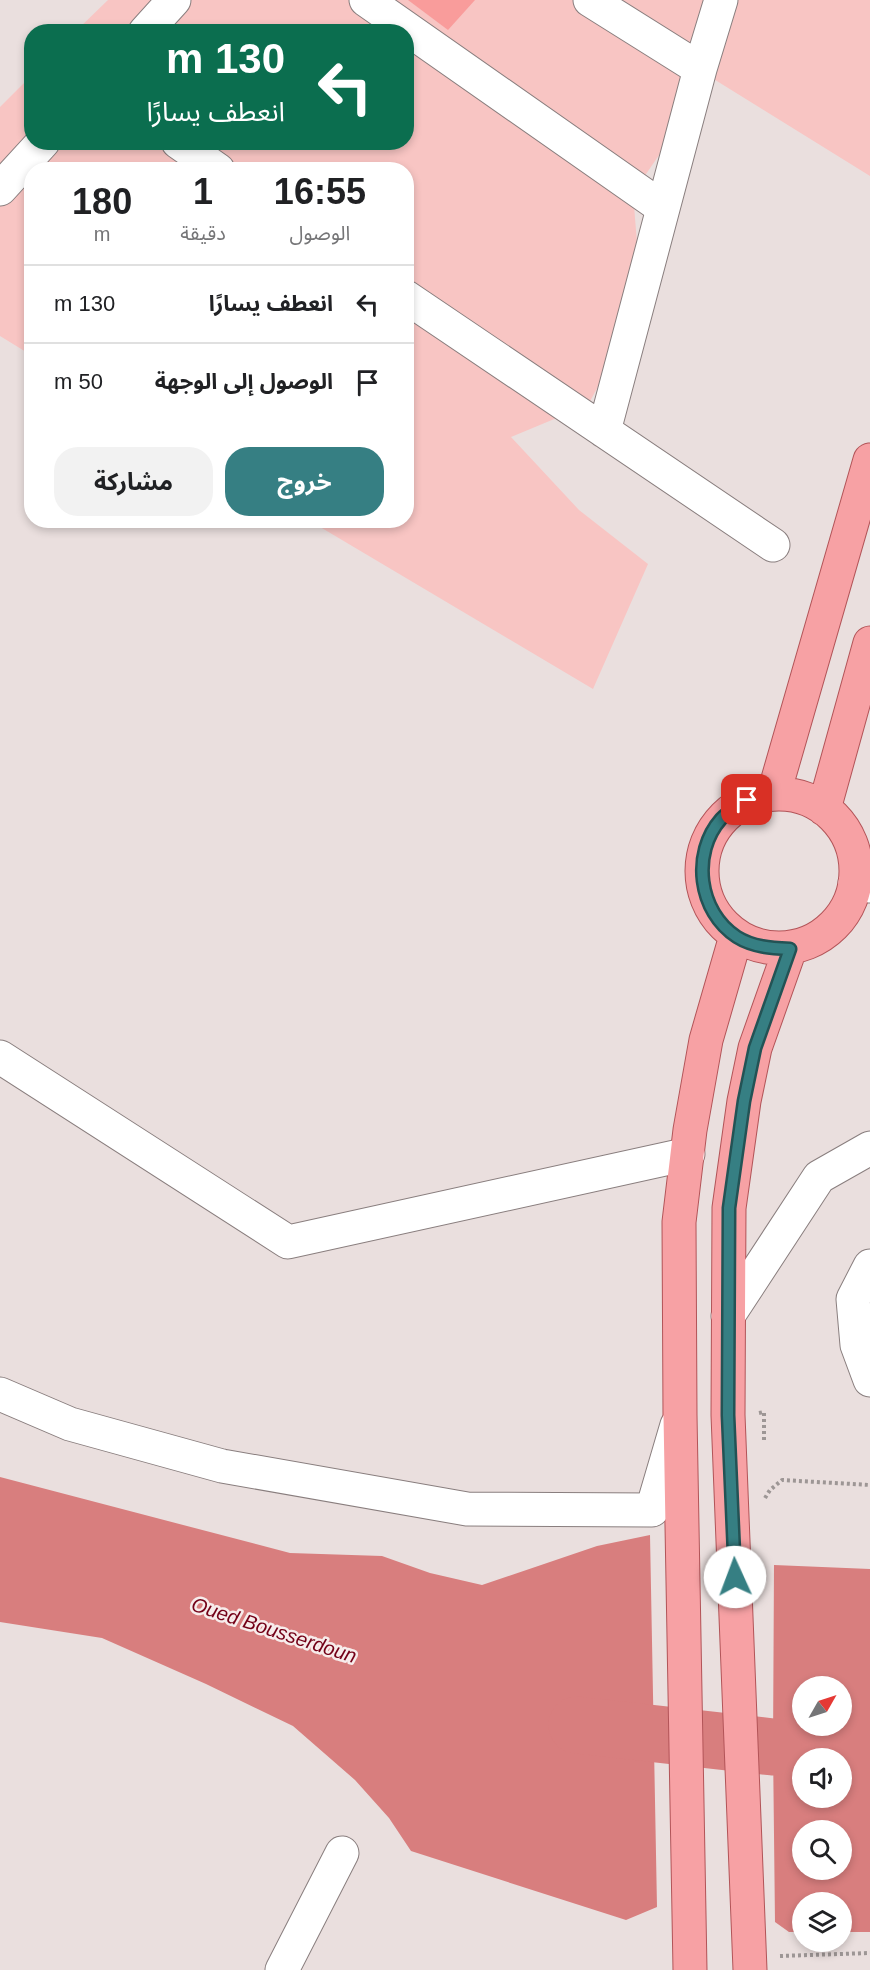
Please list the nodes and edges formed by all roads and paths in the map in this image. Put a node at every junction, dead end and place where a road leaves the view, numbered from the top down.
1 (174, 0) edge
2 (366, 0) edge
3 (590, 0) edge
4 (721, 0) edge
5 (152, 24) edge
6 (400, 24) edge
7 (414, 34) edge
8 (699, 69) junction
9 (36, 150) edge
10 (189, 150) edge
11 (25, 162) edge
12 (207, 162) edge
13 (24, 163) edge
14 (0, 189) edge
15 (663, 208) junction
16 (414, 302) edge
17 (604, 431) junction
18 (870, 460) edge
19 (773, 545) dead end
20 (870, 643) edge
21 (774, 793) junction
22 (825, 809) junction
23 (863, 884) edge
24 (736, 936) junction
25 (790, 949) junction
26 (0, 1057) edge
27 (870, 1148) edge
28 (688, 1154) junction
29 (870, 1266) edge
30 (728, 1316) junction
31 (870, 1380) edge
32 (0, 1394) edge
33 (680, 1415) junction
34 (870, 1485) edge
35 (765, 1500) dead end
36 (342, 1853) dead end
37 (870, 1953) edge
38 (761, 1963) edge
39 (282, 1970) edge
40 (690, 1970) edge

1 - 5 street
2 - 6 street
3 - 8 street
4 - 8 street
7 - 15 street
8 - 15 street
9 - 11 street
10 - 12 street
13 - 14 street
15 - 17 street
16 - 17 street
17 - 19 street
18 - 21 main road
20 - 22 main road
21 - 22 main road
21 - 24 main road
22 - 23 main road
23 - 25 main road
24 - 25 main road
24 - 28 main road
25 - 30 main road
26 - 28 street
27 - 30 street
28 - 33 main road
29 - 31 street
30 - 38 main road
32 - 33 street
33 - 40 main road
34 - 35 path
36 - 39 street
37 - 38 path

